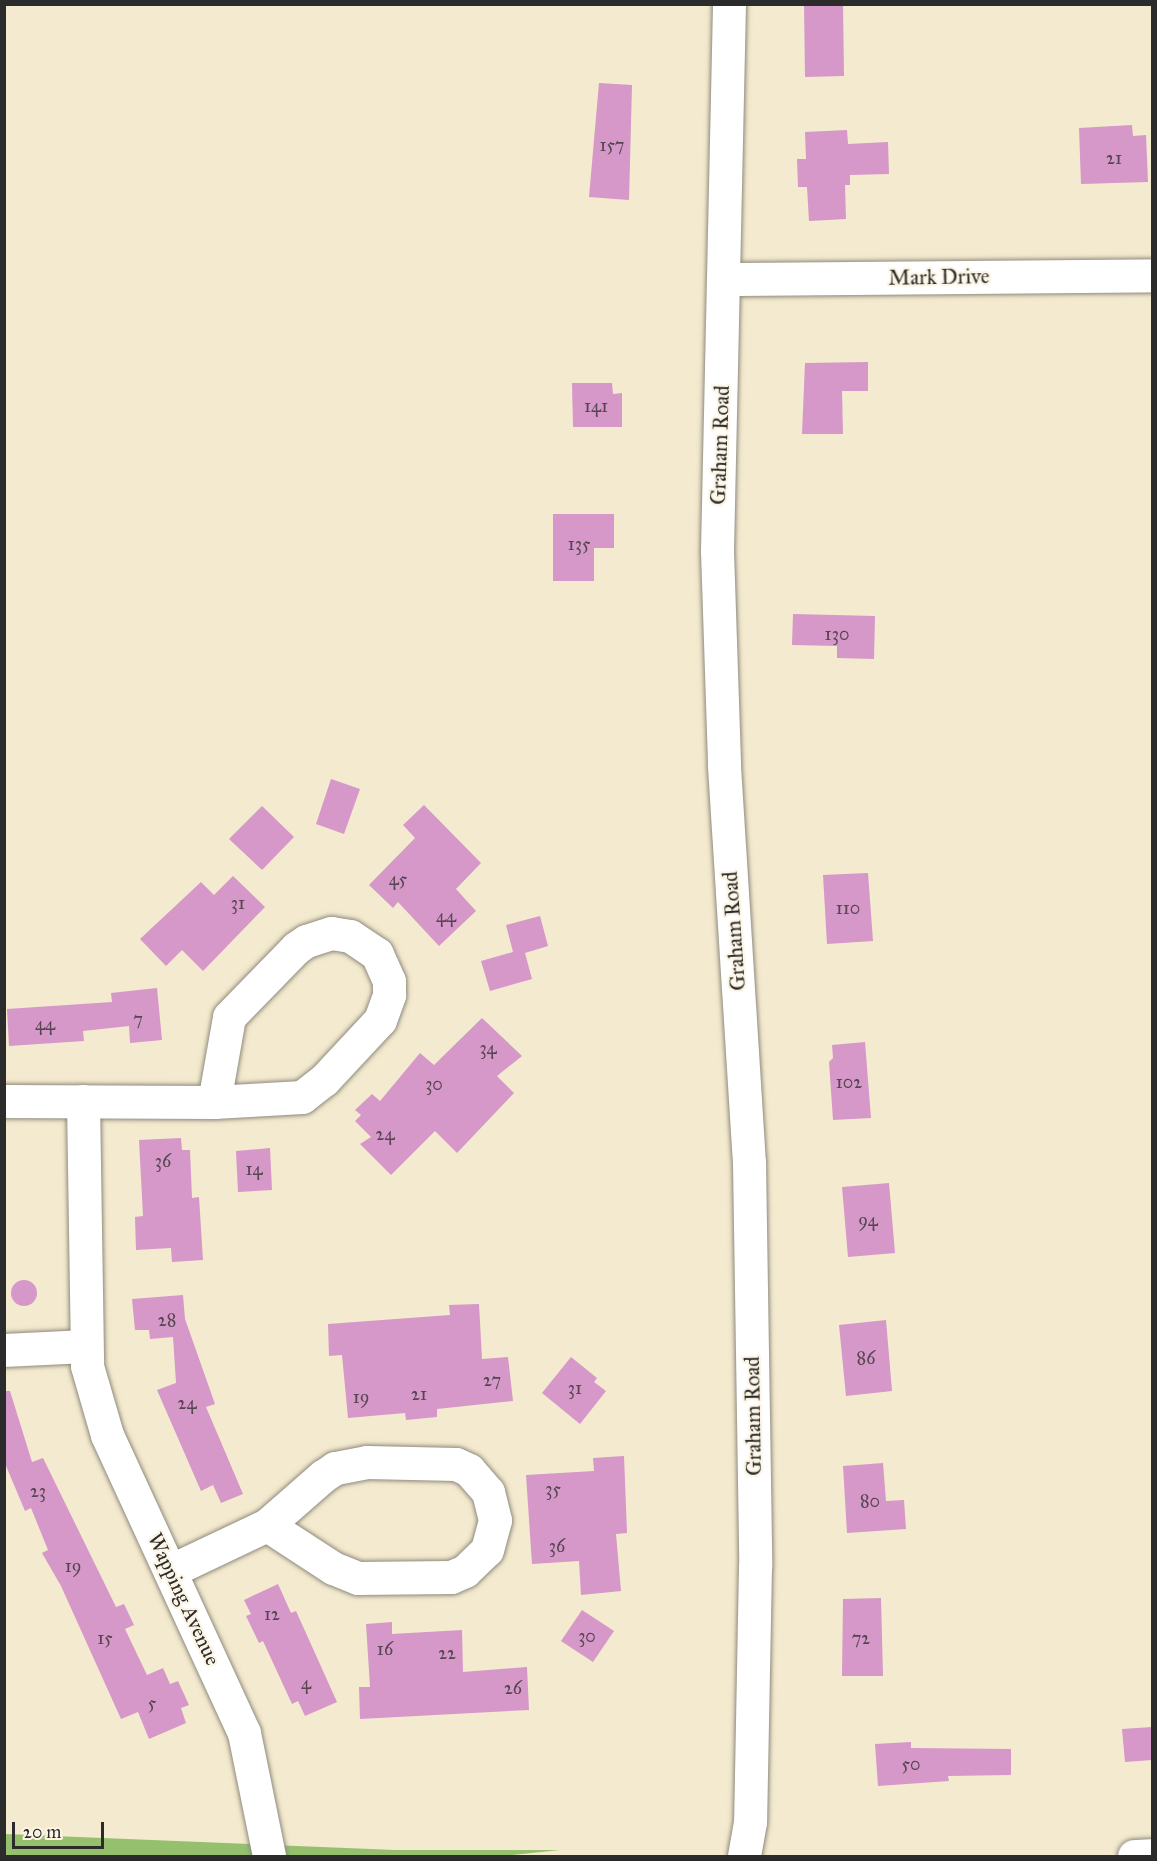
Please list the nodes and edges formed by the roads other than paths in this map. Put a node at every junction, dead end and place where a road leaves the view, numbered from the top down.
1 (729, 4) edge
2 (1152, 275) edge
3 (725, 279) junction
4 (4, 1101) edge
5 (83, 1101) junction
6 (214, 1102) junction
7 (85, 1346) junction
8 (4, 1350) edge
9 (267, 1526) junction
10 (170, 1571) junction
11 (1152, 1855) edge
12 (269, 1857) edge
13 (744, 1857) edge
14 (1134, 1857) edge

1 - 3 street, Graham Road
2 - 3 street, Mark Drive
3 - 13 street, Graham Road
4 - 5 street
5 - 6 street
5 - 7 street, Wapping Avenue
6 - 6 street
7 - 8 street
7 - 10 street, Wapping Avenue
9 - 9 street
9 - 10 street
10 - 12 street, Wapping Avenue
11 - 14 street

